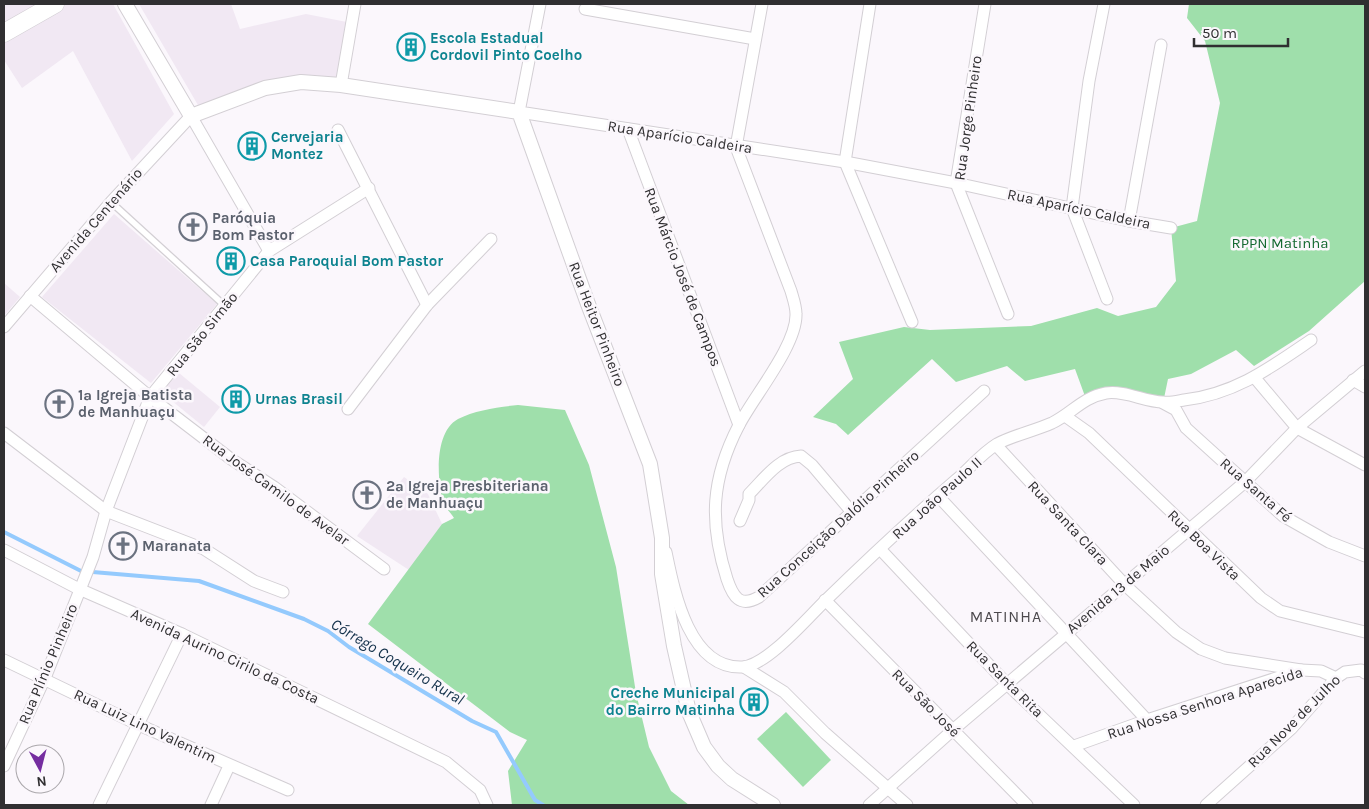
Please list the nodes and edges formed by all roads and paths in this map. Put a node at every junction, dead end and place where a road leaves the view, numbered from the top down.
1 (55, 4) edge
2 (125, 4) edge
3 (356, 4) edge
4 (540, 4) edge
5 (762, 4) edge
6 (870, 4) edge
7 (985, 4) edge
8 (1104, 4) edge
9 (585, 9) dead end
10 (4, 33) edge
11 (755, 39) junction
12 (1161, 44) dead end
13 (340, 85) junction
14 (519, 112) junction
15 (191, 116) junction
16 (628, 128) junction
17 (338, 130) dead end
18 (736, 147) junction
19 (845, 162) junction
20 (956, 183) junction
21 (369, 188) junction
22 (111, 202) junction
23 (1072, 208) junction
24 (1129, 221) junction
25 (1171, 228) dead end
26 (491, 240) dead end
27 (269, 251) junction
28 (30, 296) junction
29 (1107, 299) dead end
30 (427, 305) junction
31 (225, 306) junction
32 (1008, 314) dead end
33 (912, 322) dead end
34 (4, 327) edge
35 (1311, 340) dead end
36 (1365, 370) edge
37 (1255, 378) junction
38 (1353, 380) junction
39 (1365, 387) edge
40 (984, 391) dead end
41 (150, 397) junction
42 (1162, 403) junction
43 (348, 409) dead end
44 (1065, 416) junction
45 (739, 424) junction
46 (1297, 428) junction
47 (4, 433) edge
48 (996, 445) junction
49 (1365, 466) edge
50 (1245, 482) junction
51 (938, 496) junction
52 (106, 510) junction
53 (851, 511) junction
54 (740, 521) dead end
55 (1188, 530) junction
56 (662, 538) junction
57 (880, 549) junction
58 (4, 550) edge
59 (1365, 556) edge
60 (384, 569) dead end
61 (1125, 584) junction
62 (80, 589) junction
63 (283, 592) dead end
64 (825, 600) junction
65 (1365, 632) edge
66 (182, 634) junction
67 (1065, 634) junction
68 (4, 660) edge
69 (744, 667) junction
70 (1301, 670) junction
71 (1365, 673) edge
72 (45, 678) junction
73 (1336, 678) junction
74 (1008, 685) junction
75 (1147, 720) junction
76 (140, 725) junction
77 (954, 729) junction
78 (1074, 746) junction
79 (4, 766) edge
80 (229, 766) junction
81 (887, 787) junction
82 (288, 790) dead end
83 (99, 805) edge
84 (211, 805) edge
85 (486, 805) edge
86 (773, 805) edge
87 (869, 805) edge
88 (908, 805) edge
89 (1027, 805) edge
90 (1134, 805) edge
91 (1206, 805) edge

1 - 10 main road
2 - 15 street
3 - 13 street
4 - 14 street
5 - 11 street
6 - 19 street
7 - 20 street, Rua Jorge Pinheiro
8 - 23 street
9 - 11 street
11 - 18 street
12 - 24 street
13 - 14 street, Rua Aparício Caldeira
13 - 15 street, Rua Aparício Caldeira
14 - 16 street, Rua Aparício Caldeira
14 - 56 street, Rua Heitor Pinheiro
15 - 22 street, Avenida Centenário
15 - 27 street
16 - 18 street, Rua Aparício Caldeira
16 - 45 street, Rua Márcio José de Campos
17 - 21 street
18 - 19 street, Rua Aparício Caldeira
18 - 45 street, Rua Conceição Dalólio Pinheiro
19 - 20 street, Rua Aparício Caldeira
19 - 33 street
20 - 23 street, Rua Aparício Caldeira
20 - 32 street, Rua Jorge Pinheiro
21 - 27 street, Rua São Simão
21 - 30 street
22 - 28 street, Avenida Centenário
22 - 31 lane
23 - 24 street, Rua Aparício Caldeira
23 - 29 street
24 - 25 street, Rua Aparício Caldeira
26 - 30 street
27 - 31 street, Rua São Simão
28 - 34 street, Avenida Centenário
28 - 41 street, Rua José Camilo de Avelar
30 - 43 street
31 - 41 street, Rua São Simão
35 - 37 street, Rua João Paulo II
36 - 38 street, Avenida 13 de Maio
37 - 42 street, Rua João Paulo II
37 - 46 street
38 - 39 street
38 - 46 street, Avenida 13 de Maio
40 - 53 street, Rua Conceição Dalólio Pinheiro
41 - 52 street, Rua São Simão
41 - 60 street, Rua José Camilo de Avelar
42 - 44 street, Rua João Paulo II
42 - 50 street, Rua Santa Fé
44 - 48 street, Rua João Paulo II
44 - 55 street, Rua Boa Vista
45 - 53 street, Rua Conceição Dalólio Pinheiro
46 - 49 street
46 - 50 street, Avenida 13 de Maio
47 - 52 street
48 - 51 street, Rua João Paulo II
48 - 61 street, Rua Santa Clara
50 - 55 street, Avenida 13 de Maio
50 - 59 street, Rua Santa Fé
51 - 57 street, Rua João Paulo II
51 - 67 street
52 - 62 street, Rua São Simão
52 - 63 street
53 - 54 street
55 - 61 street, Avenida 13 de Maio
55 - 65 street, Rua Boa Vista
56 - 69 street
56 - 86 street, Rua Heitor Pinheiro
57 - 64 street, Rua João Paulo II
57 - 74 street, Rua Santa Rita
58 - 62 street, Avenida Aurino Cirilo da Costa
61 - 67 street, Avenida 13 de Maio
61 - 70 street, Rua Santa Clara
62 - 66 street, Avenida Aurino Cirilo da Costa
62 - 72 street, Rua Plínio Pinheiro
64 - 69 street, Rua João Paulo II
64 - 77 street, Rua São José
66 - 76 street
66 - 85 street, Avenida Aurino Cirilo da Costa
67 - 74 street, Avenida 13 de Maio
67 - 75 street
68 - 72 street, Rua Luiz Lino Valentim
69 - 81 street
70 - 73 street, Rua Nossa Senhora Aparecida
70 - 75 street, Rua Nossa Senhora Aparecida
71 - 73 street, Rua Nove de Julho
72 - 76 street, Rua Luiz Lino Valentim
72 - 79 street, Rua Plínio Pinheiro
73 - 91 street, Rua Nove de Julho
74 - 77 street, Avenida 13 de Maio
74 - 78 street, Rua Santa Rita
75 - 78 street, Rua Nossa Senhora Aparecida
76 - 80 street, Rua Luiz Lino Valentim
76 - 83 street
77 - 81 street, Avenida 13 de Maio
77 - 89 street, Rua São José
78 - 90 street, Rua Santa Rita
80 - 82 street, Rua Luiz Lino Valentim
80 - 84 street
81 - 87 street, Avenida 13 de Maio
81 - 88 street

